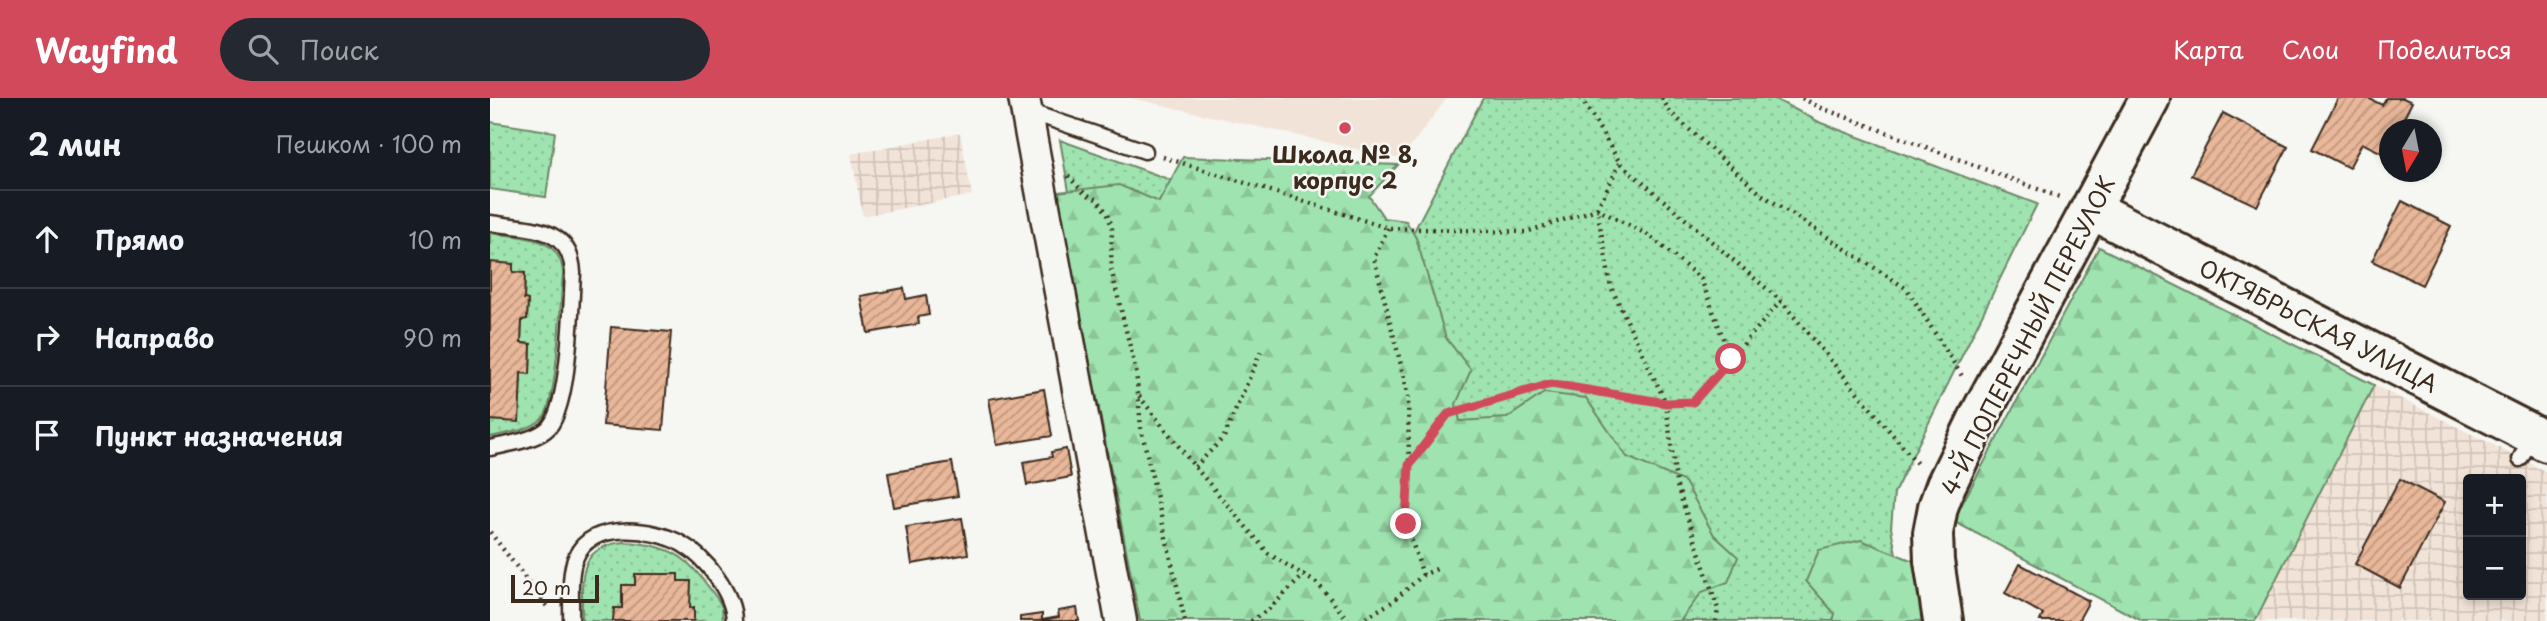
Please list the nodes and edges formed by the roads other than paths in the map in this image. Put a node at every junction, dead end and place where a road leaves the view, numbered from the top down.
1 (2150, 98) edge
2 (1025, 104) edge
3 (1145, 151) road end
4 (2091, 209) junction
5 (490, 223) edge
6 (2533, 445) edge
7 (490, 448) edge
8 (564, 620) edge
9 (734, 621) edge
10 (1121, 621) edge
11 (1944, 621) edge

1 - 4 street, 4-Й ПОПЕРЕЧНЫЙ ПЕРЕУЛОК
2 - 3 lane
2 - 10 street
4 - 6 street, ОКТЯБРЬСКАЯ УЛИЦА
4 - 11 street, 4-Й ПОПЕРЕЧНЫЙ ПЕРЕУЛОК
5 - 7 lane
8 - 9 lane

